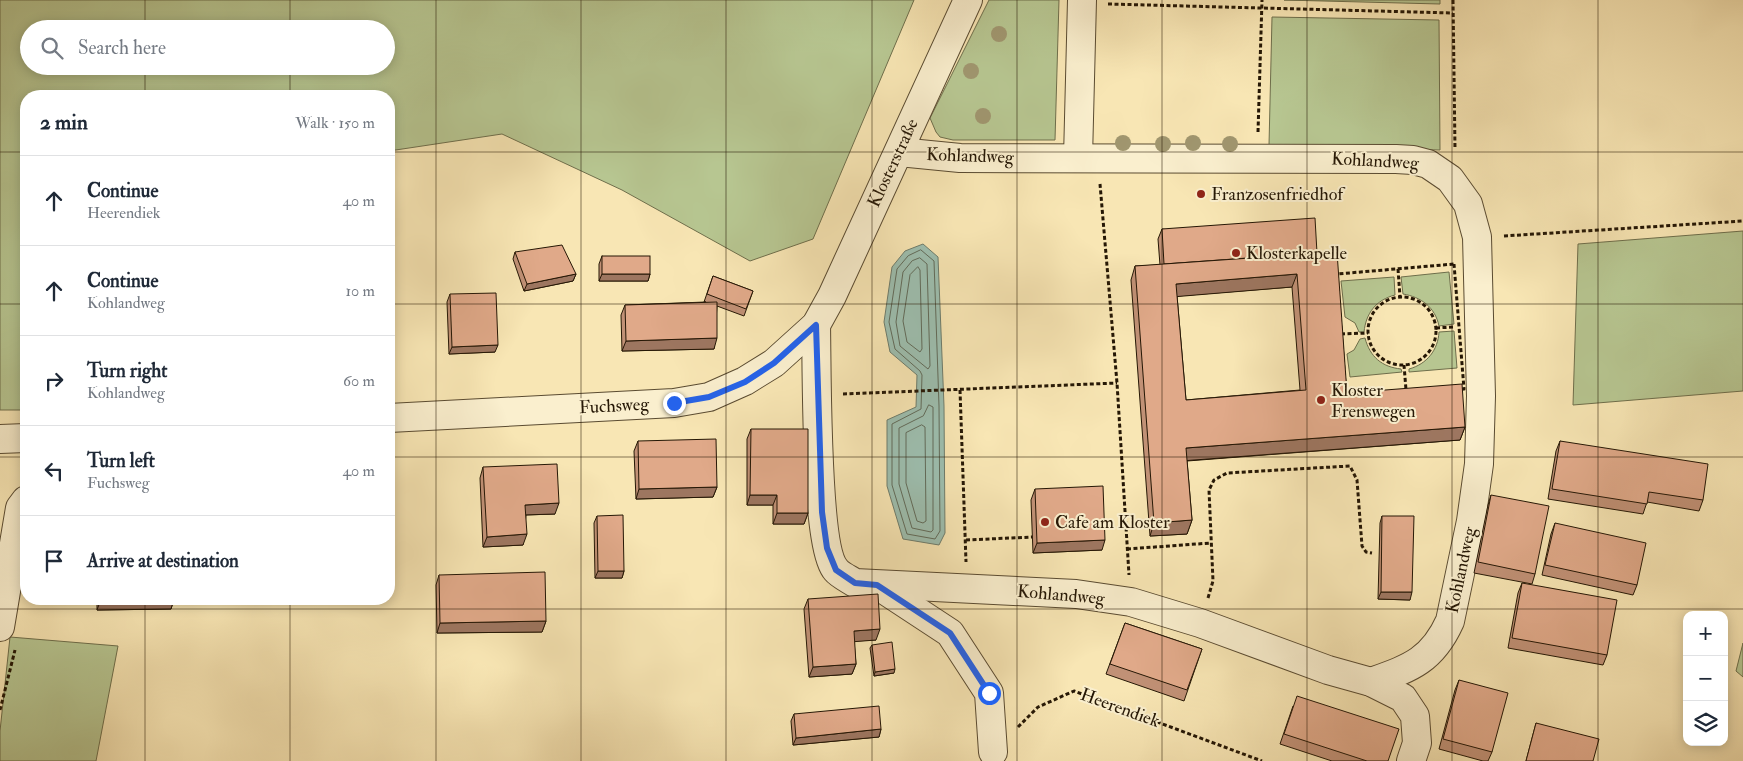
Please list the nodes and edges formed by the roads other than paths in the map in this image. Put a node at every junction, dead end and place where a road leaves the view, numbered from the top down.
1 (968, 0) edge
2 (1091, 2) edge
3 (899, 152) junction
4 (1088, 158) junction
5 (816, 325) junction
6 (395, 418) edge
7 (20, 438) edge
8 (0, 439) edge
9 (20, 508) edge
10 (877, 585) junction
11 (8, 636) edge
12 (1371, 682) junction
13 (993, 752) road end
14 (1410, 761) edge

1 - 3 street, Klosterstraße
2 - 4 street
3 - 4 street, Kohlandweg
3 - 5 street, Klosterstraße
4 - 12 street, Kohlandweg
5 - 6 street, Fuchsweg
5 - 10 street, Kohlandweg
7 - 8 street
9 - 11 street
10 - 12 street, Kohlandweg
10 - 13 street
12 - 14 street

